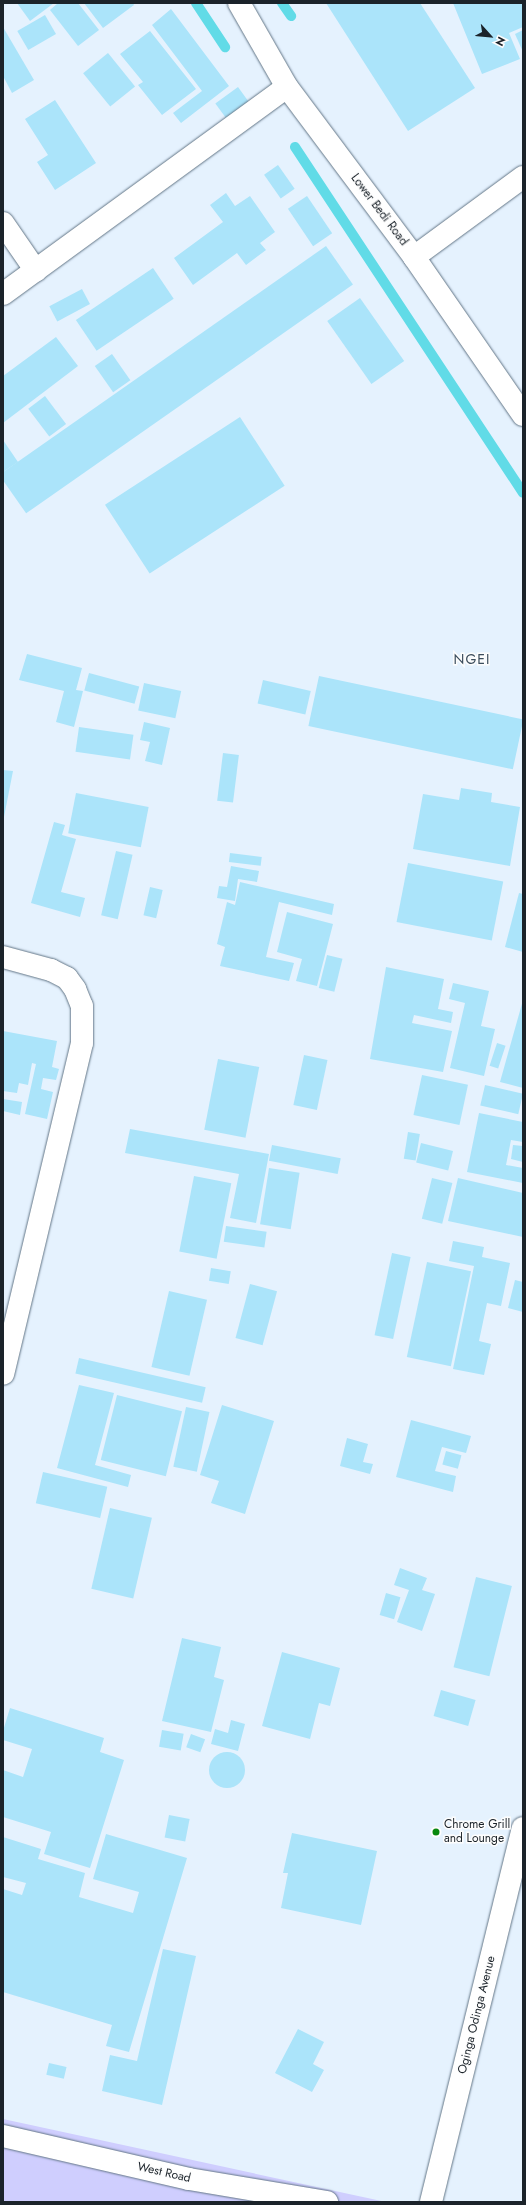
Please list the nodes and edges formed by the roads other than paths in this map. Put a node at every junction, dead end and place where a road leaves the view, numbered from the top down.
1 (239, 3) edge
2 (287, 87) junction
3 (523, 177) edge
4 (3, 223) edge
5 (414, 257) junction
6 (36, 271) junction
7 (3, 294) edge
8 (523, 416) edge
9 (3, 957) edge
10 (3, 1374) edge
11 (523, 1828) edge
12 (3, 2136) edge
13 (327, 2202) edge
14 (431, 2202) edge

1 - 2 street, Lower Bedi Road
2 - 5 street, Lower Bedi Road
2 - 6 street
3 - 5 street
4 - 6 street
5 - 8 street, Lower Bedi Road
6 - 7 street
9 - 10 street
11 - 14 street, Oginga Odinga Avenue
12 - 13 street, West Road

